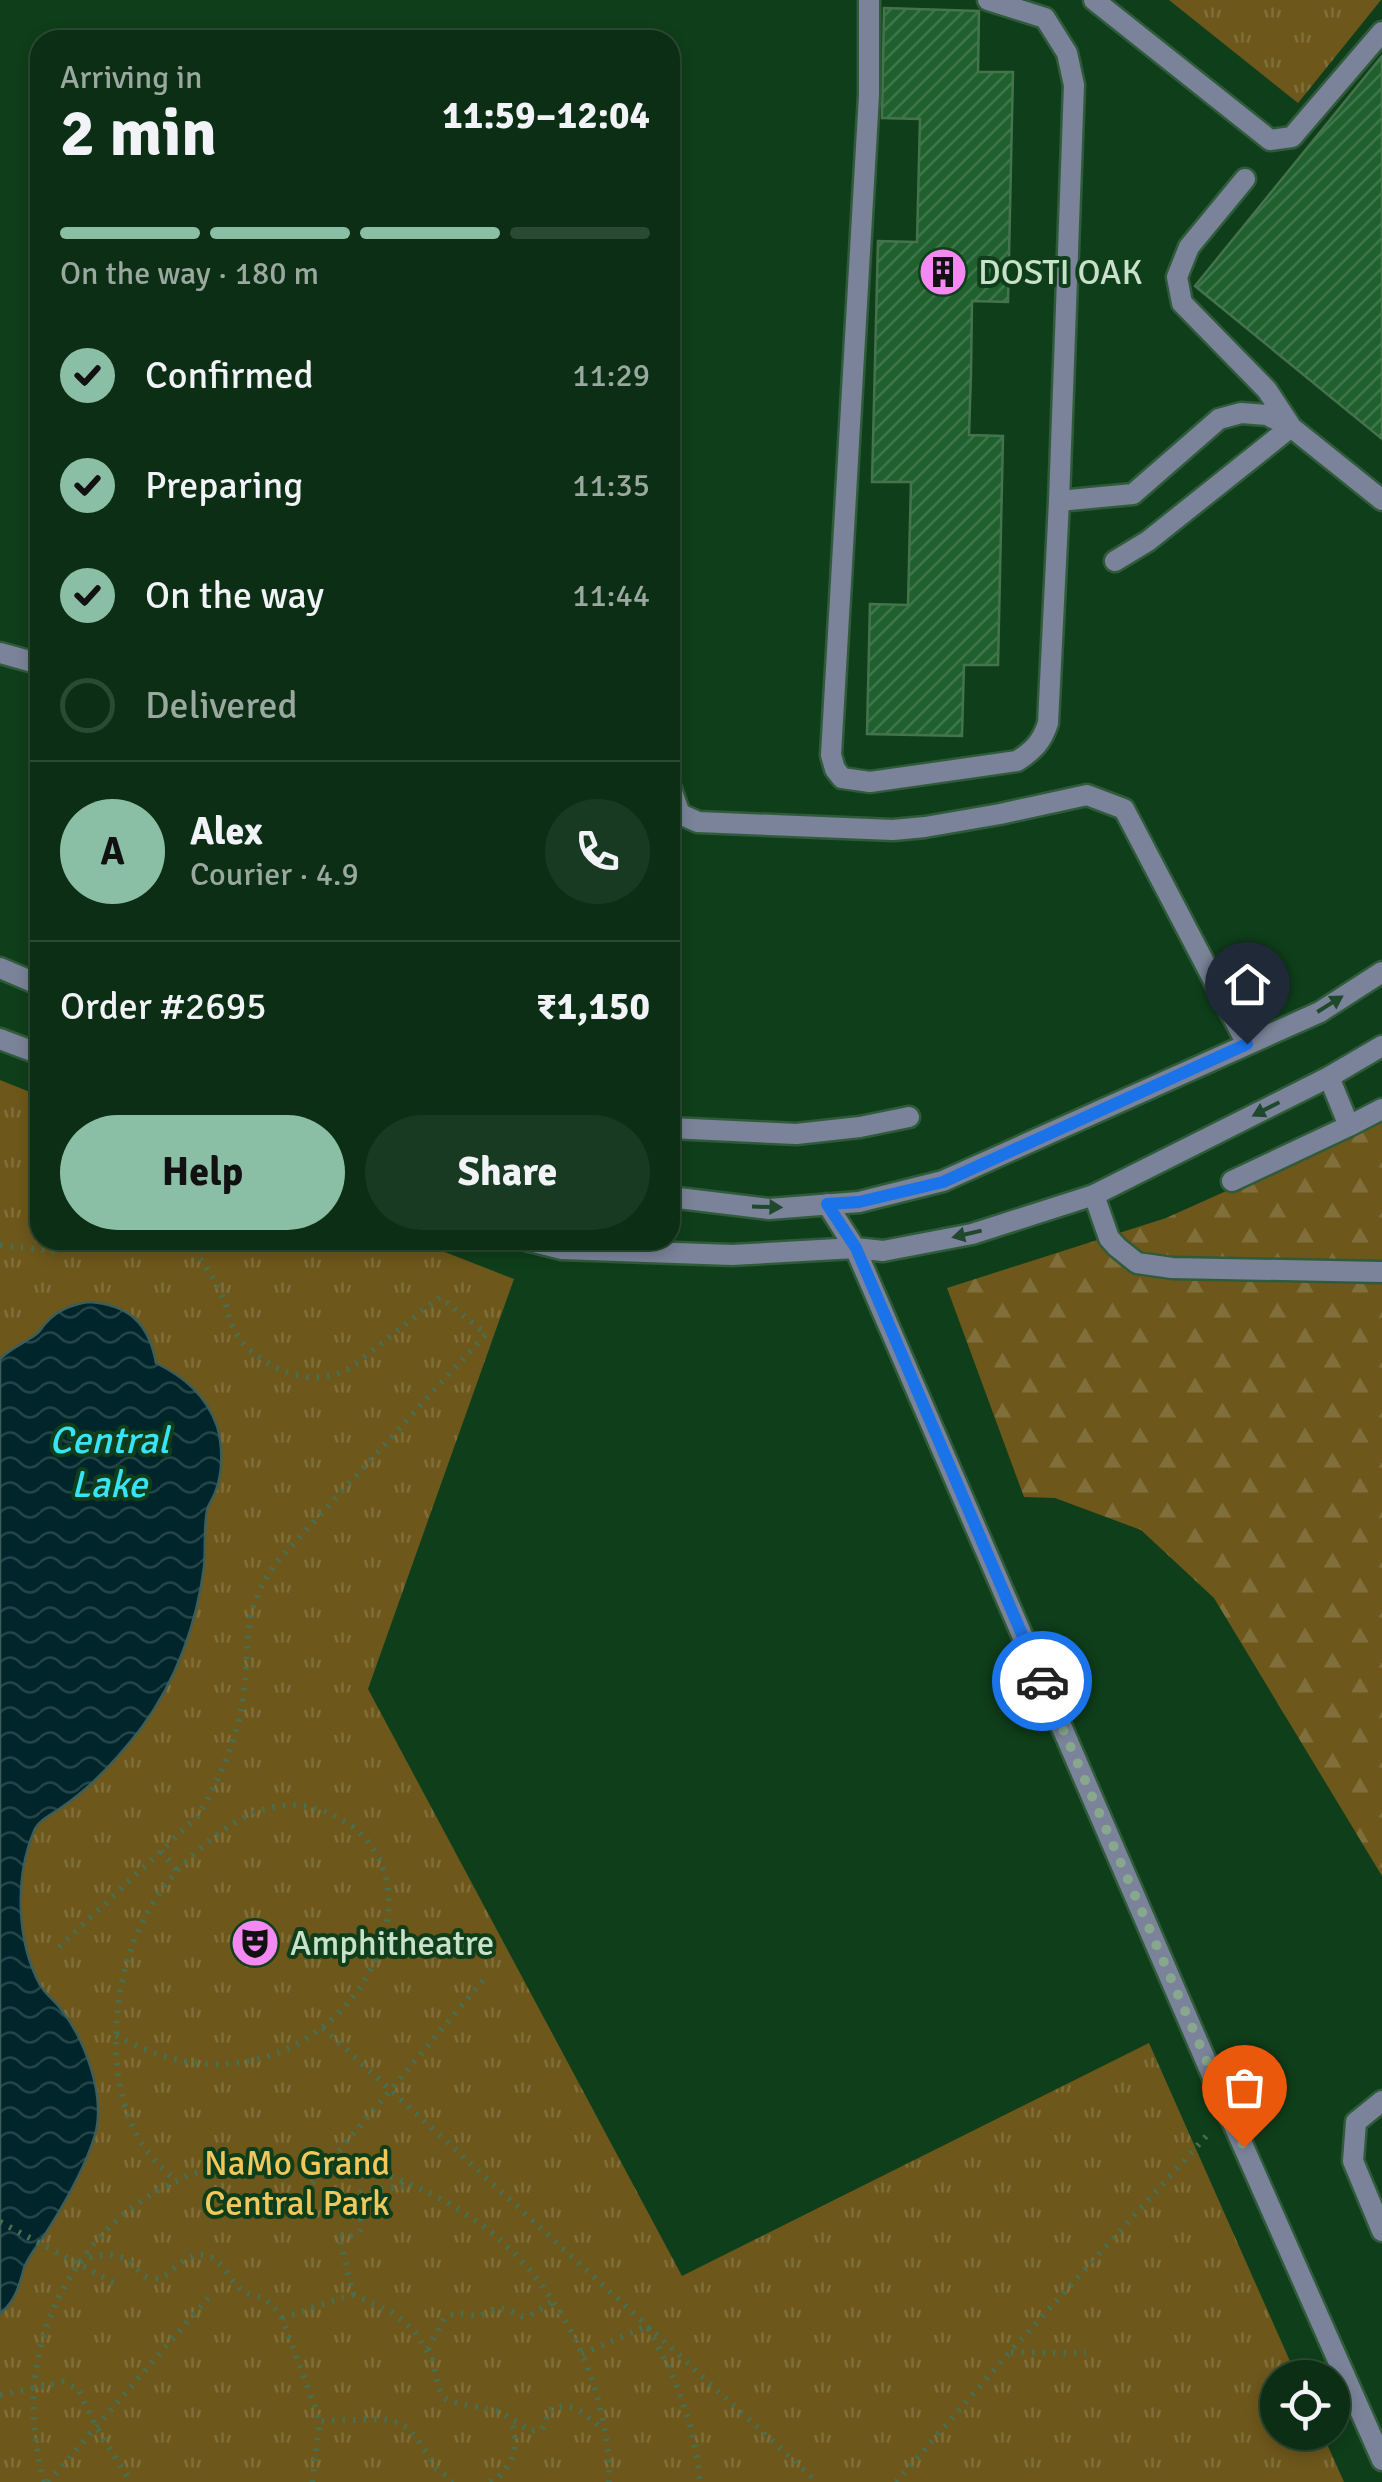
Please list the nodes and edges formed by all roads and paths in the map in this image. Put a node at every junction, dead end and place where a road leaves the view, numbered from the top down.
1 (869, 0) edge
2 (988, 0) edge
3 (1094, 0) edge
4 (1382, 32) edge
5 (1244, 179) dead end
6 (1291, 427) junction
7 (1382, 500) edge
8 (1060, 501) junction
9 (1115, 561) dead end
10 (0, 653) edge
11 (30, 661) edge
12 (680, 814) edge
13 (0, 968) edge
14 (1382, 972) edge
15 (30, 981) edge
16 (0, 1039) edge
17 (1247, 1044) junction
18 (1382, 1046) edge
19 (30, 1050) edge
20 (1330, 1077) junction
21 (1382, 1108) edge
22 (908, 1117) dead end
23 (1349, 1126) junction
24 (680, 1128) edge
25 (1232, 1181) dead end
26 (1094, 1195) junction
27 (680, 1198) edge
28 (827, 1204) junction
29 (2, 1247) edge
30 (856, 1248) junction
31 (30, 1250) edge
32 (34, 1250) edge
33 (60, 1250) edge
34 (194, 1250) edge
35 (590, 1250) edge
36 (1382, 1272) edge
37 (161, 1852) junction
38 (177, 1870) junction
39 (58, 1947) dead end
40 (484, 1979) dead end
41 (323, 2028) junction
42 (116, 2035) junction
43 (390, 2091) junction
44 (1382, 2101) edge
45 (1228, 2112) junction
46 (330, 2162) junction
47 (176, 2181) junction
48 (312, 2184) dead end
49 (413, 2185) junction
50 (0, 2222) edge
51 (1382, 2230) edge
52 (77, 2264) junction
53 (118, 2285) dead end
54 (353, 2294) junction
55 (210, 2296) dead end
56 (552, 2302) junction
57 (282, 2318) junction
58 (647, 2326) junction
59 (427, 2350) junction
60 (1010, 2352) junction
61 (1086, 2353) dead end
62 (582, 2354) junction
63 (34, 2388) junction
64 (0, 2395) edge
65 (509, 2418) junction
66 (320, 2421) junction
67 (96, 2427) junction
68 (605, 2430) junction
69 (1382, 2460) edge
70 (46, 2482) edge
71 (131, 2482) edge
72 (312, 2482) edge
73 (452, 2482) edge
74 (490, 2482) edge
75 (610, 2482) edge
76 (700, 2482) edge
77 (817, 2482) edge
78 (896, 2482) edge

1 - 8 street
2 - 8 street
3 - 4 street
5 - 6 street
6 - 7 street
6 - 8 street
6 - 9 street
10 - 11 street
12 - 17 street
13 - 15 street
17 -> 14 street
16 - 19 street
17 - 28 street
18 - 20 street
20 - 23 street
20 -> 26 street
21 - 23 street
22 - 24 street
23 - 25 street
26 -> 30 street
26 - 36 street
27 -> 28 street
28 - 30 street
29 - 31 path
30 - 35 street
30 - 45 street
32 - 33 path
34 - 37 path
37 - 38 path
37 - 39 path
38 - 41 path
38 - 42 path
40 - 43 path
41 - 42 path
41 - 43 path
42 - 47 path
43 - 46 path
43 - 58 path
44 - 51 street
45 - 60 path
45 - 69 street
46 - 47 path
46 - 48 path
46 - 49 path
47 - 52 path
49 - 54 path
49 - 56 path
50 - 52 path
52 - 53 path
52 - 57 path
52 - 63 path
54 - 57 path
54 - 59 path
55 - 67 path
56 - 59 path
56 - 62 path
57 - 66 path
58 - 62 path
58 - 76 path
58 - 77 path
59 - 65 path
60 - 61 path
60 - 78 path
62 - 68 path
63 - 64 path
63 - 67 path
63 - 70 path
65 - 68 path
65 - 74 path
66 - 72 path
66 - 73 path
67 - 70 path
67 - 71 path
68 - 75 path

